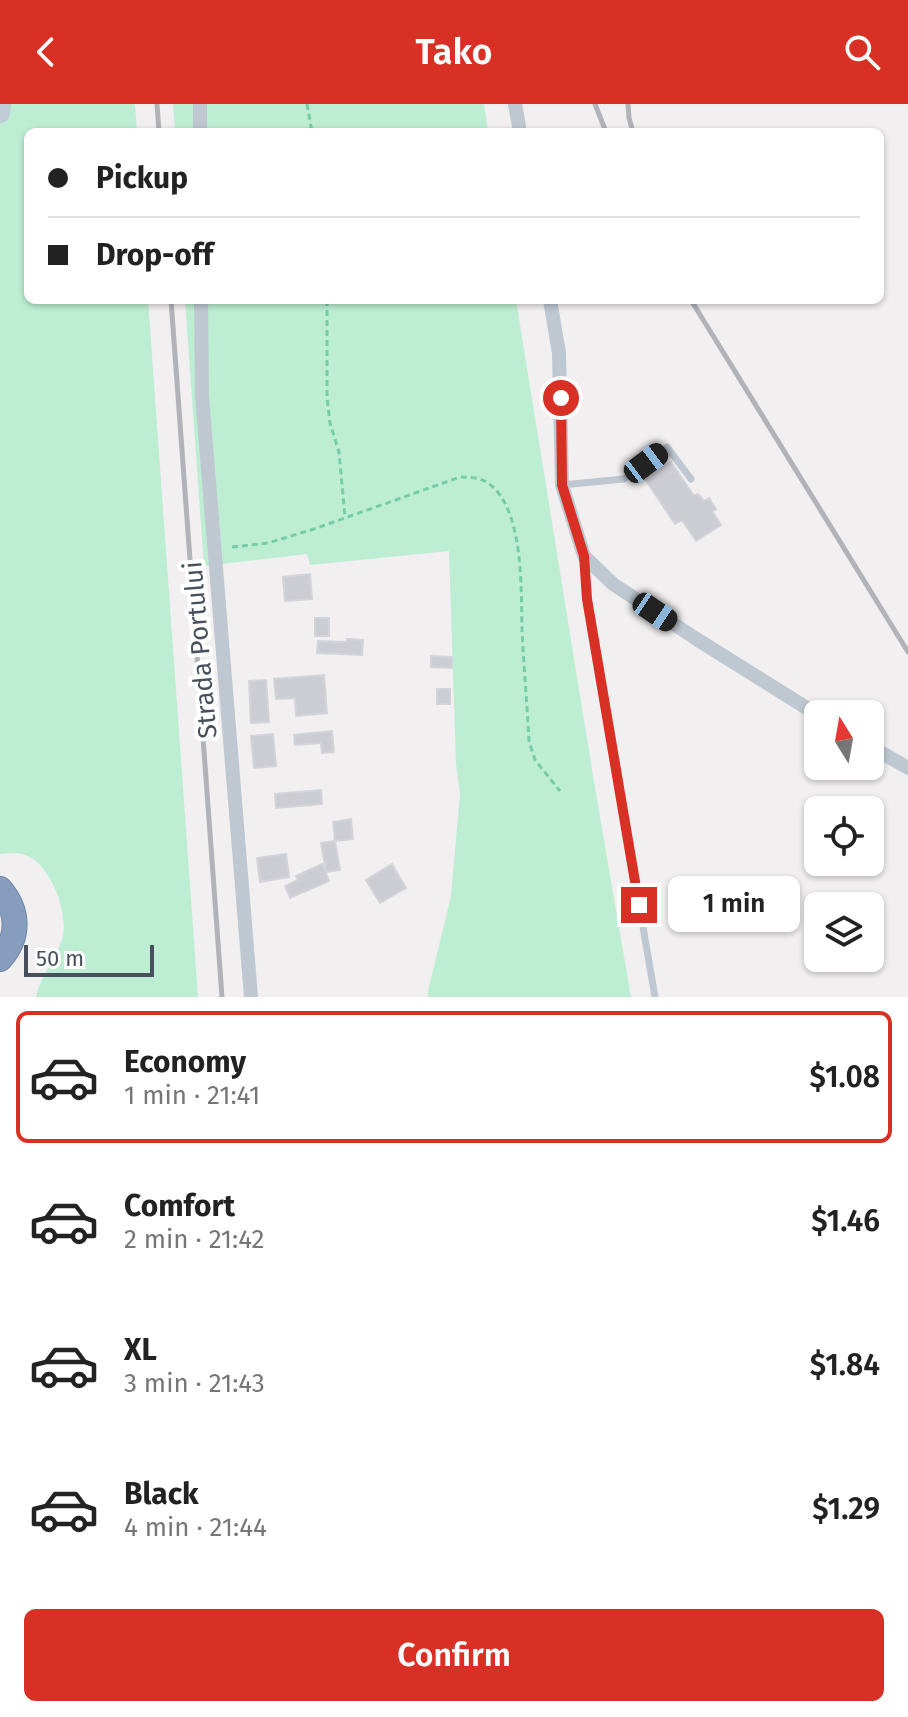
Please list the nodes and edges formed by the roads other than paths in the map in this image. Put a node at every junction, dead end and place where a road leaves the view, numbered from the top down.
1 (1, 104) edge
2 (200, 104) edge
3 (515, 104) edge
4 (0, 113) edge
5 (200, 128) edge
6 (519, 128) edge
7 (201, 304) edge
8 (551, 304) edge
9 (691, 479) dead end
10 (562, 485) junction
11 (584, 556) junction
12 (804, 706) edge
13 (884, 754) edge
14 (908, 768) edge
15 (0, 889) edge
16 (0, 959) edge
17 (251, 997) edge
18 (655, 997) edge

1 - 4 street
2 - 5 street
3 - 6 street
7 - 17 street, Strada Portului
8 - 10 street
9 - 10 lane
10 - 11 street
11 - 12 street
11 - 18 lane
13 - 14 street
15 - 16 highway

